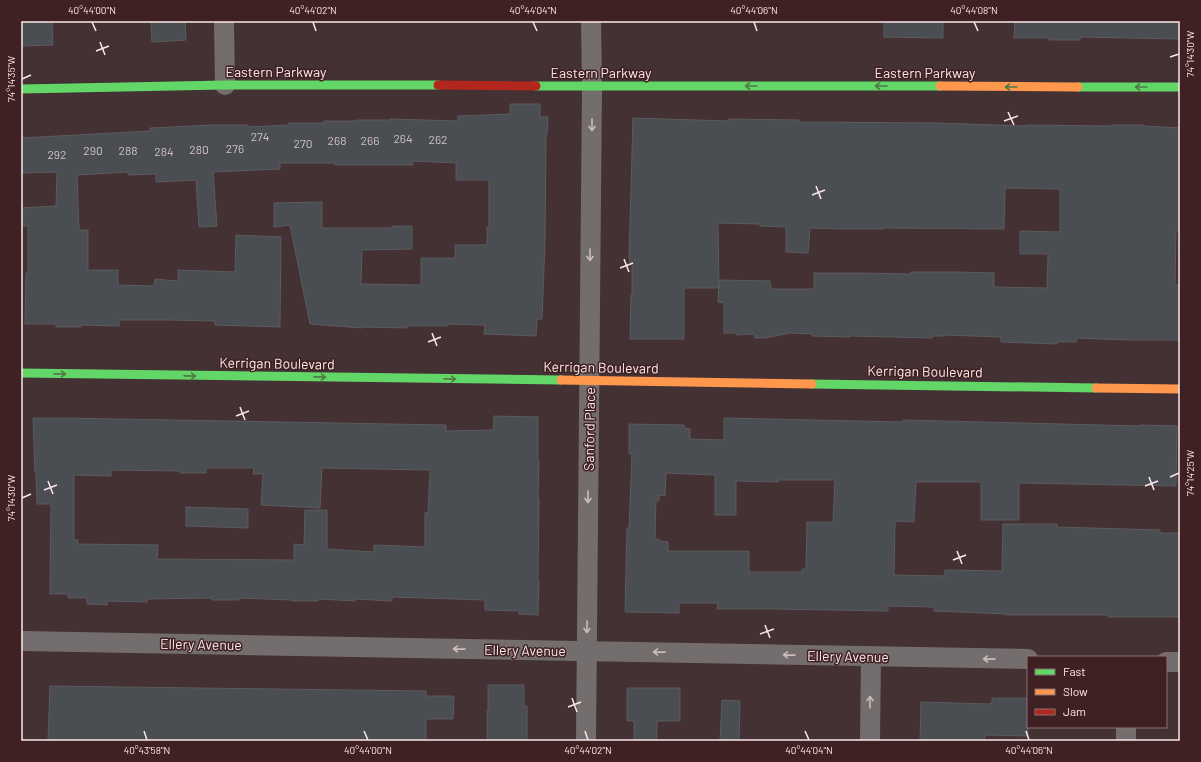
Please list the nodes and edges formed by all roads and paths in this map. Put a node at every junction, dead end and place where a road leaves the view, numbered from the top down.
1 (224, 21) edge
2 (591, 21) edge
3 (226, 85) junction
4 (592, 86) junction
5 (1180, 87) edge
6 (21, 90) edge
7 (21, 373) edge
8 (589, 381) junction
9 (1180, 389) edge
10 (21, 641) edge
11 (587, 651) junction
12 (871, 656) junction
13 (1027, 659) edge
14 (1167, 662) edge
15 (1180, 662) edge
16 (1126, 728) edge
17 (586, 741) edge
18 (870, 741) edge
19 (1126, 741) edge

1 - 3 street
2 - 4 street, Sanford Place
3 - 4 street, Eastern Parkway
3 - 6 street, Eastern Parkway
5 -> 4 street, Eastern Parkway
4 -> 8 street, Sanford Place
7 -> 8 street, Kerrigan Boulevard
8 - 9 street, Kerrigan Boulevard
8 -> 11 street, Sanford Place
11 -> 10 street, Ellery Avenue
12 -> 11 street, Ellery Avenue
11 - 17 street, Sanford Place
13 -> 12 street, Ellery Avenue
18 -> 12 street
14 - 15 street
16 - 19 street

